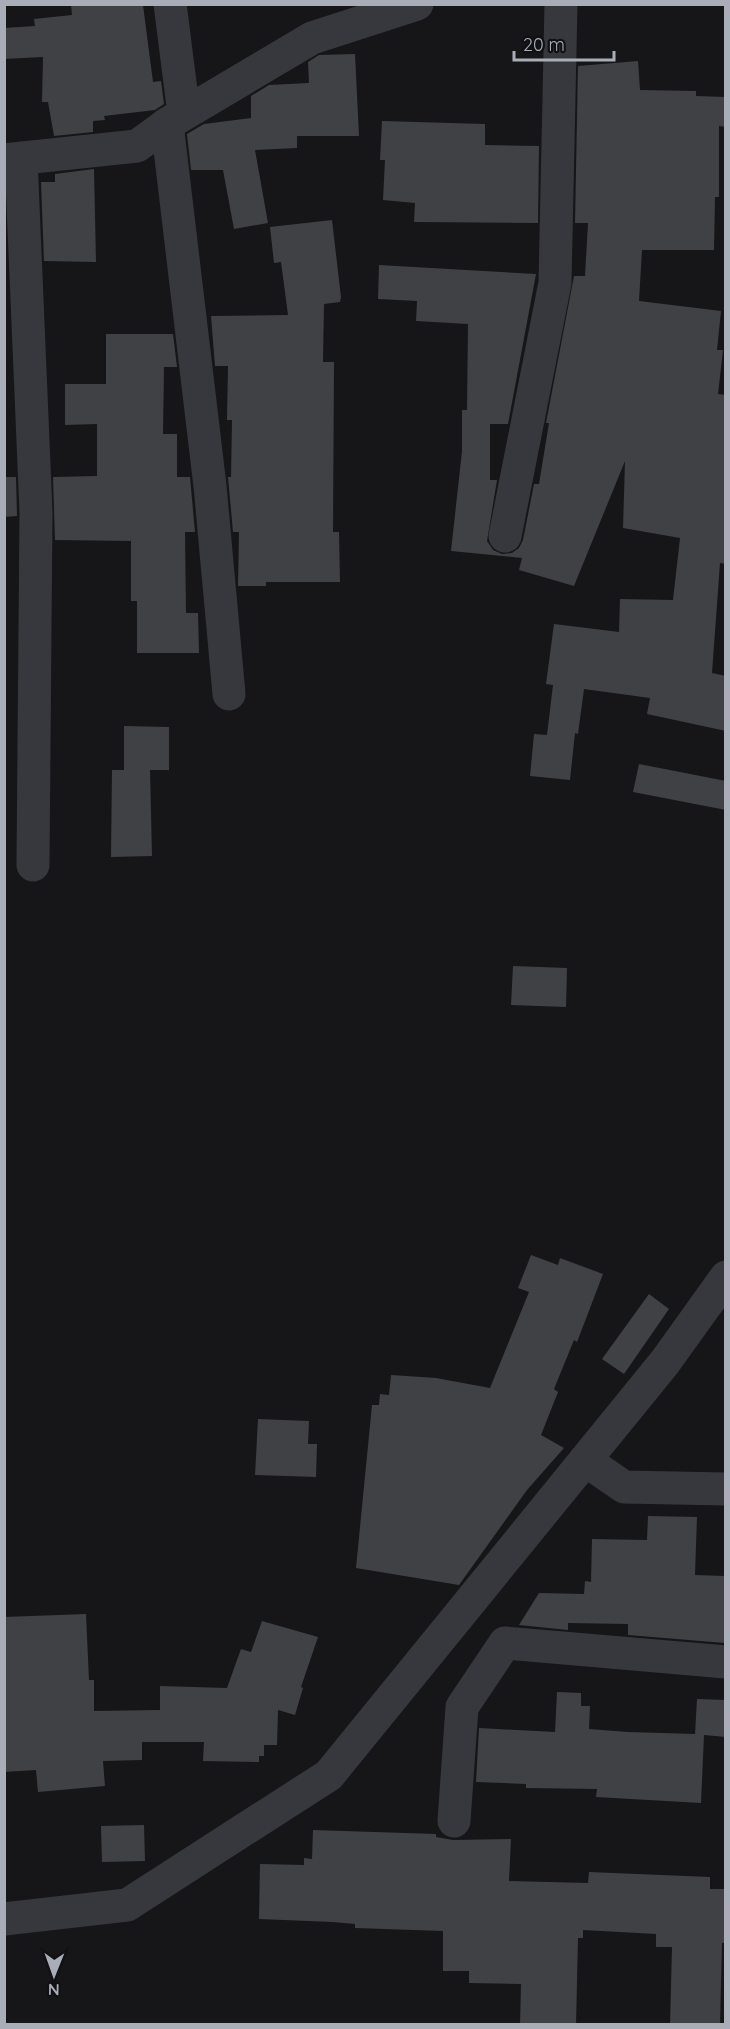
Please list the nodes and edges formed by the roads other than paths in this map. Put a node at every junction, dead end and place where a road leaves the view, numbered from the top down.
1 (170, 4) edge
2 (417, 4) edge
3 (561, 4) edge
4 (176, 119) junction
5 (13, 159) edge
6 (505, 536) dead end
7 (229, 694) dead end
8 (33, 865) dead end
9 (726, 1277) edge
10 (585, 1460) junction
11 (726, 1488) edge
12 (726, 1662) edge
13 (454, 1821) dead end
14 (4, 1919) edge

1 - 4 street
2 - 4 street
3 - 6 street
4 - 5 street
4 - 7 street
5 - 8 street
9 - 10 street
10 - 11 street
10 - 14 street
12 - 13 street

